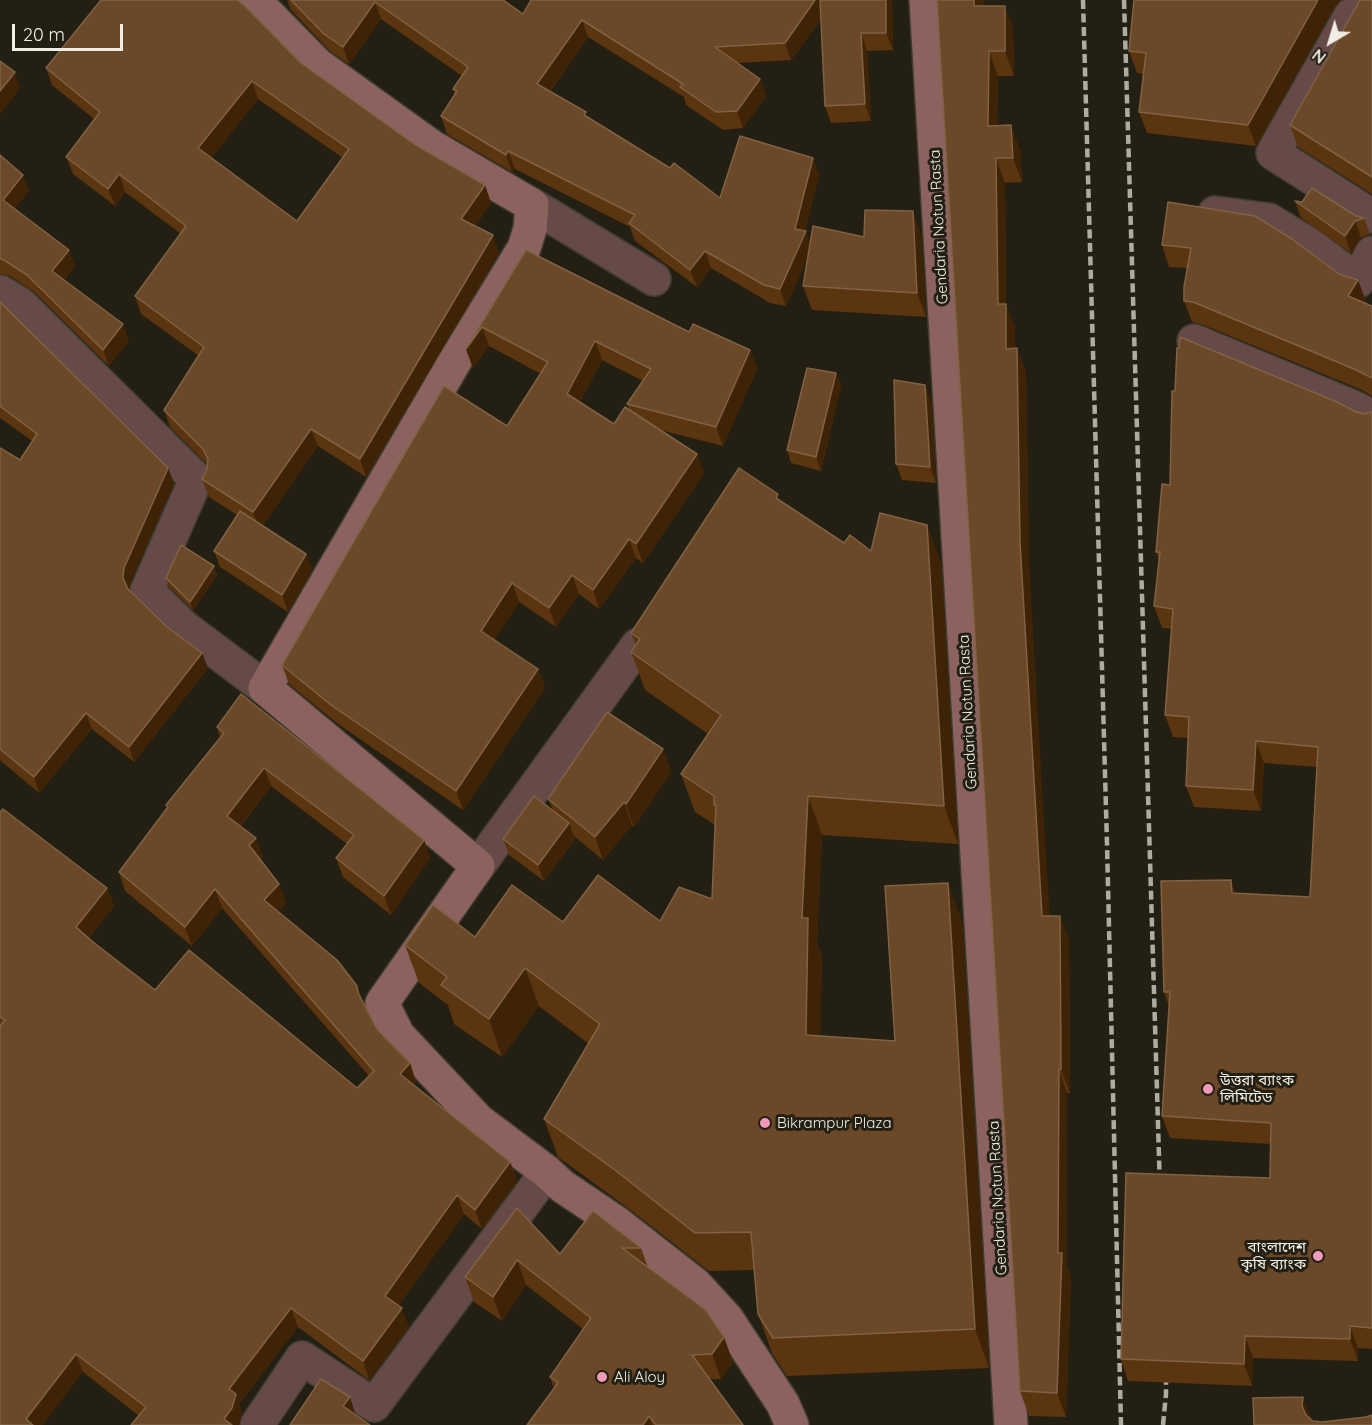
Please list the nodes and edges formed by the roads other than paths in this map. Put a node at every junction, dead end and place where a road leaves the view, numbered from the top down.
1 (254, 0) edge
2 (926, 0) edge
3 (1353, 16) edge
4 (532, 205) junction
5 (1181, 206) edge
6 (1372, 216) edge
7 (1372, 253) edge
8 (654, 279) dead end
9 (0, 292) edge
10 (1194, 341) edge
11 (1372, 417) edge
12 (638, 645) edge
13 (265, 688) junction
14 (478, 866) junction
15 (547, 1172) junction
16 (257, 1425) edge
17 (792, 1425) edge
18 (1011, 1425) edge

1 - 4 street
2 - 18 street, Gendaria Notun Rasta
3 - 6 street
4 - 8 street
4 - 13 street
5 - 7 street
9 - 13 street
10 - 11 street
12 - 14 street
13 - 14 street
14 - 15 street
15 - 16 street
15 - 17 street

